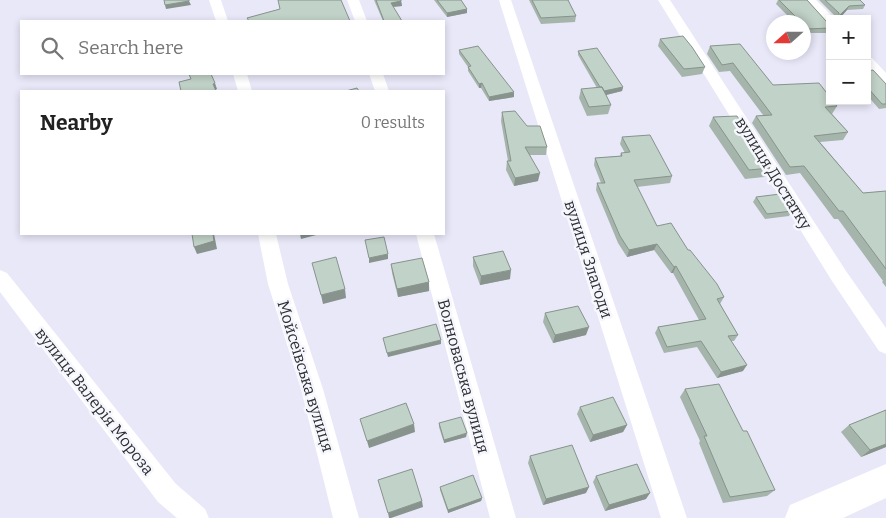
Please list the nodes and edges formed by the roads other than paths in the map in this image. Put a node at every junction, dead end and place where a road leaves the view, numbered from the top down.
1 (215, 0) edge
2 (353, 0) edge
3 (505, 0) edge
4 (664, 0) edge
5 (809, 0) edge
6 (826, 17) edge
7 (222, 20) edge
8 (361, 20) edge
9 (871, 65) edge
10 (240, 75) edge
11 (376, 75) edge
12 (886, 81) edge
13 (245, 90) edge
14 (382, 90) edge
15 (267, 235) edge
16 (424, 235) edge
17 (0, 278) edge
18 (886, 344) edge
19 (886, 481) edge
20 (196, 518) edge
21 (346, 518) edge
22 (503, 518) edge
23 (674, 518) edge
24 (803, 518) edge

1 - 7 street
2 - 8 street
3 - 23 street, вулиця Злагоди
4 - 18 street, вулиця Достатку
5 - 6 street
9 - 12 street
10 - 13 street
11 - 14 street
15 - 21 street, Мойсеївська вулиця
16 - 22 street, Волноваська вулиця
17 - 20 street, вулиця Валерія Мороза
19 - 24 street

